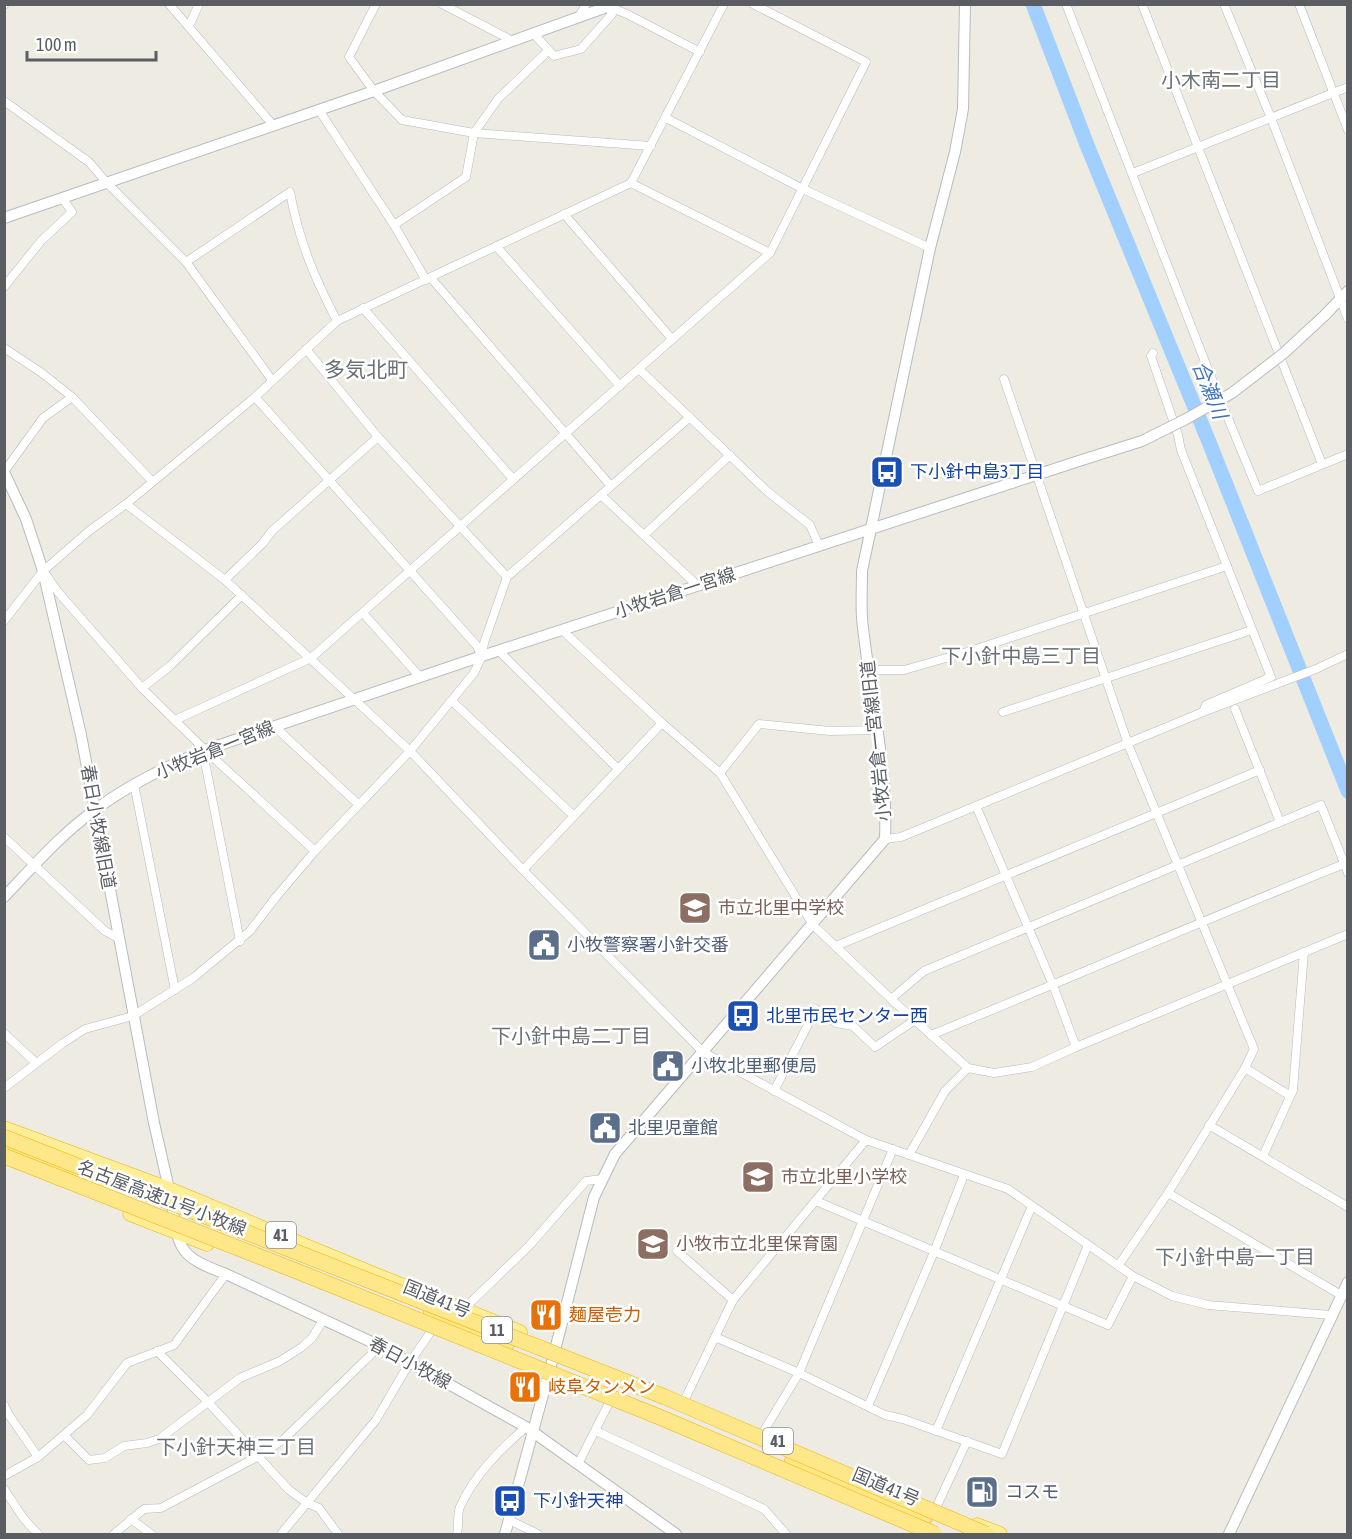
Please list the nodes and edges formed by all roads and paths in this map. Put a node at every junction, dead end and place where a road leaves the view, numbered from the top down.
1 (169, 4) edge
2 (199, 4) edge
3 (376, 4) edge
4 (442, 4) edge
5 (586, 4) edge
6 (724, 4) edge
7 (753, 4) edge
8 (965, 4) edge
9 (1066, 4) edge
10 (1142, 4) edge
11 (1224, 4) edge
12 (1299, 4) edge
13 (612, 6) edge
14 (579, 17) junction
15 (189, 26) junction
16 (533, 33) junction
17 (511, 40) junction
18 (548, 51) junction
19 (700, 52) junction
20 (1347, 87) edge
21 (374, 91) junction
22 (1333, 93) junction
23 (4, 101) edge
24 (319, 110) junction
25 (666, 118) junction
26 (1271, 118) junction
27 (273, 125) junction
28 (1347, 130) edge
29 (474, 133) junction
30 (651, 146) junction
31 (1197, 147) junction
32 (1133, 173) junction
33 (107, 183) junction
34 (631, 183) junction
35 (803, 189) junction
36 (63, 199) junction
37 (564, 214) junction
38 (4, 218) edge
39 (394, 225) junction
40 (496, 246) junction
41 (930, 248) junction
42 (770, 252) junction
43 (186, 262) junction
44 (428, 279) junction
45 (4, 287) edge
46 (1344, 296) edge
47 (363, 308) junction
48 (1347, 319) edge
49 (337, 321) junction
50 (672, 339) junction
51 (4, 348) edge
52 (306, 349) junction
53 (1154, 353) dead end
54 (639, 369) junction
55 (1004, 379) dead end
56 (272, 380) junction
57 (620, 386) junction
58 (72, 397) junction
59 (255, 397) junction
60 (690, 417) junction
61 (566, 434) junction
62 (378, 437) junction
63 (1347, 454) edge
64 (730, 455) junction
65 (1322, 464) junction
66 (4, 472) edge
67 (1037, 476) junction
68 (328, 479) junction
69 (513, 479) junction
70 (152, 481) junction
71 (611, 486) junction
72 (601, 495) junction
73 (126, 504) junction
74 (462, 526) junction
75 (869, 531) junction
76 (644, 535) junction
77 (819, 546) junction
78 (1227, 566) junction
79 (43, 570) junction
80 (411, 571) junction
81 (507, 577) junction
82 (225, 580) junction
83 (699, 586) junction
84 (242, 595) junction
85 (363, 613) junction
86 (1083, 614) junction
87 (4, 621) edge
88 (1252, 630) junction
89 (563, 631) junction
90 (500, 651) junction
91 (1347, 654) edge
92 (482, 656) junction
93 (311, 658) junction
94 (869, 670) junction
95 (420, 677) junction
96 (1105, 679) junction
97 (142, 688) junction
98 (355, 699) junction
99 (452, 701) junction
100 (1235, 709) dead end
101 (1003, 712) dead end
102 (1203, 712) junction
103 (175, 720) junction
104 (662, 723) junction
105 (274, 726) junction
106 (878, 730) junction
107 (1128, 744) junction
108 (205, 750) junction
109 (410, 751) junction
110 (618, 769) junction
111 (1260, 770) junction
112 (720, 773) junction
113 (134, 784) junction
114 (359, 805) junction
115 (976, 806) junction
116 (94, 810) junction
117 (1156, 813) junction
118 (574, 816) junction
119 (1280, 822) junction
120 (4, 837) edge
121 (885, 839) junction
122 (315, 851) junction
123 (1344, 864) junction
124 (34, 865) junction
125 (1176, 865) junction
126 (523, 870) junction
127 (1347, 873) edge
128 (1006, 874) junction
129 (4, 897) edge
130 (1201, 921) junction
131 (813, 925) junction
132 (1028, 927) junction
133 (1347, 934) edge
134 (118, 938) junction
135 (240, 941) junction
136 (836, 946) junction
137 (1304, 952) junction
138 (1227, 984) junction
139 (1053, 985) junction
140 (175, 990) junction
141 (891, 999) junction
142 (133, 1016) junction
143 (915, 1020) junction
144 (4, 1033) edge
145 (931, 1035) junction
146 (1076, 1047) junction
147 (703, 1052) junction
148 (36, 1063) junction
149 (968, 1068) junction
150 (1245, 1068) junction
151 (4, 1088) edge
152 (774, 1090) junction
153 (1289, 1095) junction
154 (1209, 1125) junction
155 (4, 1128) edge
156 (4, 1137) edge
157 (866, 1140) junction
158 (4, 1147) edge
159 (893, 1149) junction
160 (909, 1155) junction
161 (4, 1156) edge
162 (1263, 1156) junction
163 (4, 1163) edge
164 (964, 1175) junction
165 (602, 1179) junction
166 (169, 1189) junction
167 (1168, 1193) junction
168 (816, 1201) junction
169 (127, 1204) junction
170 (177, 1204) junction
171 (1032, 1206) junction
172 (1347, 1207) edge
173 (862, 1221) junction
174 (176, 1232) junction
175 (1088, 1245) junction
176 (677, 1251) dead end
177 (934, 1252) junction
178 (1118, 1266) junction
179 (226, 1274) junction
180 (1133, 1276) junction
181 (1000, 1279) junction
182 (1347, 1282) edge
183 (1341, 1295) junction
184 (733, 1300) junction
185 (1063, 1305) junction
186 (467, 1311) junction
187 (1331, 1315) junction
188 (324, 1319) junction
189 (432, 1330) junction
190 (715, 1337) junction
191 (380, 1346) junction
192 (556, 1346) junction
193 (157, 1352) junction
194 (410, 1362) junction
195 (799, 1373) junction
196 (547, 1377) junction
197 (207, 1401) junction
198 (684, 1401) junction
199 (609, 1403) junction
200 (4, 1405) edge
201 (868, 1406) junction
202 (529, 1429) junction
203 (596, 1431) junction
204 (936, 1431) junction
205 (762, 1434) junction
206 (64, 1435) junction
207 (967, 1441) junction
208 (38, 1457) junction
209 (257, 1457) junction
210 (578, 1464) junction
211 (4, 1476) edge
212 (4, 1489) edge
213 (307, 1503) junction
214 (936, 1508) junction
215 (131, 1519) junction
216 (509, 1520) junction
217 (38, 1534) edge
218 (114, 1534) edge
219 (151, 1534) edge
220 (281, 1534) edge
221 (338, 1534) edge
222 (457, 1534) edge
223 (505, 1534) edge
224 (537, 1534) edge
225 (676, 1534) edge
226 (786, 1534) edge
227 (920, 1534) edge
228 (935, 1534) edge
229 (972, 1534) edge
230 (986, 1534) edge
231 (1000, 1534) edge
232 (1229, 1534) edge

1 - 15 street
2 - 15 street
3 - 21 street
4 - 17 street
5 - 14 street
6 - 19 street
7 - 35 street
8 - 41 street, 小牧岩倉一宮線旧道
9 - 32 street
10 - 31 street
11 - 26 street
12 - 22 street
13 - 14 street
13 - 18 street
13 - 19 street
14 - 16 street
15 - 27 street
16 - 17 street
16 - 18 street
17 - 21 street
18 - 29 street
19 - 25 street
20 - 22 street
21 - 24 street
21 - 29 street
22 - 26 street
22 - 28 street
23 - 33 street
24 - 27 street
24 - 39 street
25 - 30 street
25 - 35 street
26 - 31 street
26 - 46 street
27 - 33 street
29 - 30 street
29 - 39 street
30 - 34 street
31 - 32 street
31 - 65 street
32 - 65 street
33 - 36 street
33 - 43 street
34 - 37 street
34 - 42 street
35 - 41 street
35 - 42 street
36 - 38 street
36 - 45 street
37 - 40 street
37 - 50 street
39 - 44 street
40 - 44 street
40 - 57 street
41 - 75 street, 小牧岩倉一宮線旧道
42 - 50 street
43 - 49 street
43 - 56 street
44 - 47 street
44 - 61 street
46 - 48 street
46 - 67 street, 小牧岩倉一宮線, bridge
47 - 49 street
47 - 69 street
49 - 52 street
50 - 54 street
51 - 58 street
52 - 56 street
52 - 62 street
53 - 78 street
54 - 57 street
54 - 60 street
55 - 67 street
56 - 59 street
57 - 61 street
58 - 66 street
58 - 70 street
59 - 68 street
59 - 70 street
60 - 64 street
60 - 71 street
61 - 69 street
61 - 71 street
62 - 68 street
62 - 74 street
63 - 65 street
64 - 76 street
64 - 77 street
66 - 79 street, 春日小牧線旧道
67 - 75 street, 小牧岩倉一宮線
67 - 86 street
68 - 80 street
68 - 82 street
69 - 74 street
70 - 73 street
71 - 72 street
72 - 76 street
72 - 81 street
73 - 79 street
73 - 82 street
74 - 80 street
74 - 81 street
75 - 77 street, 小牧岩倉一宮線
75 - 94 street, 小牧岩倉一宮線旧道
76 - 83 street
77 - 83 street, 小牧岩倉一宮線
78 - 86 street
78 - 88 street
79 - 87 street
79 - 97 street
79 - 116 street, 春日小牧線旧道
80 - 85 street
80 - 92 street
81 - 92 street
82 - 84 street
83 - 89 street, 小牧岩倉一宮線
84 - 93 street
84 - 97 street
85 - 93 street
85 - 95 street
86 - 94 street
86 - 96 street
88 - 96 street
88 - 102 street
89 - 90 street, 小牧岩倉一宮線
89 - 104 street
90 - 92 street, 小牧岩倉一宮線
90 - 110 street
91 - 102 street
92 - 95 street, 小牧岩倉一宮線
92 - 99 street
93 - 98 street
93 - 103 street
94 - 106 street, 小牧岩倉一宮線旧道
95 - 98 street, 小牧岩倉一宮線
96 - 101 street
96 - 107 street
97 - 103 street
98 - 105 street, 小牧岩倉一宮線
98 - 109 street
99 - 109 street
99 - 118 street
100 - 111 street
102 - 107 street
103 - 108 street
104 - 110 street
104 - 112 street
105 - 108 street, 小牧岩倉一宮線
105 - 114 street
106 - 112 street
106 - 121 street, 小牧岩倉一宮線旧道
107 - 115 street
107 - 117 street
108 - 113 street, 小牧岩倉一宮線
108 - 122 street
108 - 135 street
109 - 114 street
109 - 126 street
110 - 118 street
111 - 117 street
111 - 119 street
112 - 131 street
113 - 116 street, 小牧岩倉一宮線
113 - 140 street
114 - 122 street
115 - 121 street
115 - 128 street
116 - 124 street, 小牧岩倉一宮線
116 - 134 street, 春日小牧線旧道
117 - 125 street
117 - 128 street
118 - 126 street
119 - 123 street
119 - 125 street
120 - 124 street
121 - 131 street, 小牧岩倉一宮線旧道
122 - 135 street
123 - 127 street
123 - 130 street
124 - 129 street, 小牧岩倉一宮線
124 - 134 street
125 - 130 street
125 - 132 street
126 - 147 street
128 - 132 street
128 - 136 street
130 - 138 street
130 - 139 street
131 - 136 street
131 - 147 street, 小牧岩倉一宮線旧道
132 - 139 street
132 - 141 street
133 - 137 street
134 - 142 street, 春日小牧線旧道
135 - 140 street
136 - 141 street
137 - 138 street
137 - 153 street
138 - 146 street
138 - 150 street
139 - 145 street
139 - 146 street
140 - 142 street
141 - 143 street
142 - 148 street
142 - 166 street, 春日小牧線旧道
143 - 145 street
143 - 152 street
144 - 148 street
145 - 149 street
146 - 149 street
147 - 152 street
147 - 165 street, 小牧岩倉一宮線旧道
148 - 151 street
149 - 160 street
150 - 153 street
150 - 154 street
152 - 157 street
153 - 162 street
154 - 162 street
154 - 167 street
155 - 166 highway, 国道41号 / 41
156 - 170 highway, 名古屋高速11号小牧線 / 11, bridge
157 - 159 street
157 - 168 street
158 - 169 highway
159 - 160 street
159 - 173 street
160 - 164 street
161 - 169 highway, 名古屋高速11号小牧線 / 11, bridge
162 - 172 street
163 - 174 highway, 国道41号 / 41
164 - 171 street
164 - 177 street
165 - 186 street
165 - 192 street, 小牧岩倉一宮線旧道
166 - 174 street, 春日小牧線
166 - 186 highway, 国道41号 / 41
167 - 178 street
167 - 183 street
168 - 173 street
168 - 184 street
169 - 228 highway, 名古屋高速11号小牧線 / 11, bridge
170 - 229 highway
170 - 230 highway, 名古屋高速11号小牧線 / 11, bridge
171 - 175 street
171 - 181 street
173 - 177 street
173 - 195 street
174 - 179 street, 春日小牧線
174 - 189 highway, 国道41号 / 41
175 - 178 street
175 - 185 street
176 - 184 street
177 - 181 street
177 - 201 street
178 - 180 street
179 - 188 street, 春日小牧線
179 - 193 street
180 - 185 street
180 - 187 street
181 - 185 street
181 - 204 street
182 - 183 street
183 - 187 street
184 - 190 street
185 - 207 street
186 - 192 highway, 国道41号 / 41
187 - 232 street
188 - 191 street, 春日小牧線
188 - 197 street
189 - 194 street
189 - 196 highway, 国道41号 / 41
190 - 195 street
190 - 198 street
191 - 194 street, 春日小牧線
191 - 209 street
192 - 196 street
192 - 198 highway, 国道41号 / 41
193 - 197 street
193 - 206 street
194 - 202 street, 春日小牧線
194 - 213 street
195 - 201 street
195 - 205 street
196 - 199 highway, 国道41号 / 41
196 - 202 street
197 - 206 street
197 - 209 street
198 - 205 highway, 国道41号 / 41
199 - 203 street
199 - 227 highway, 国道41号 / 41
200 - 208 street
201 - 204 street
202 - 210 street, 春日小牧線
202 - 216 street
202 - 222 street
203 - 210 street
203 - 226 street
204 - 207 street
205 - 214 highway, 国道41号 / 41
206 - 208 street
207 - 214 street
208 - 211 street
209 - 213 street
209 - 215 street
210 - 225 street, 春日小牧線
212 - 217 street
213 - 220 street
213 - 221 street
214 - 231 highway, 国道41号 / 41
215 - 218 street
215 - 219 street
216 - 223 street
216 - 224 street

